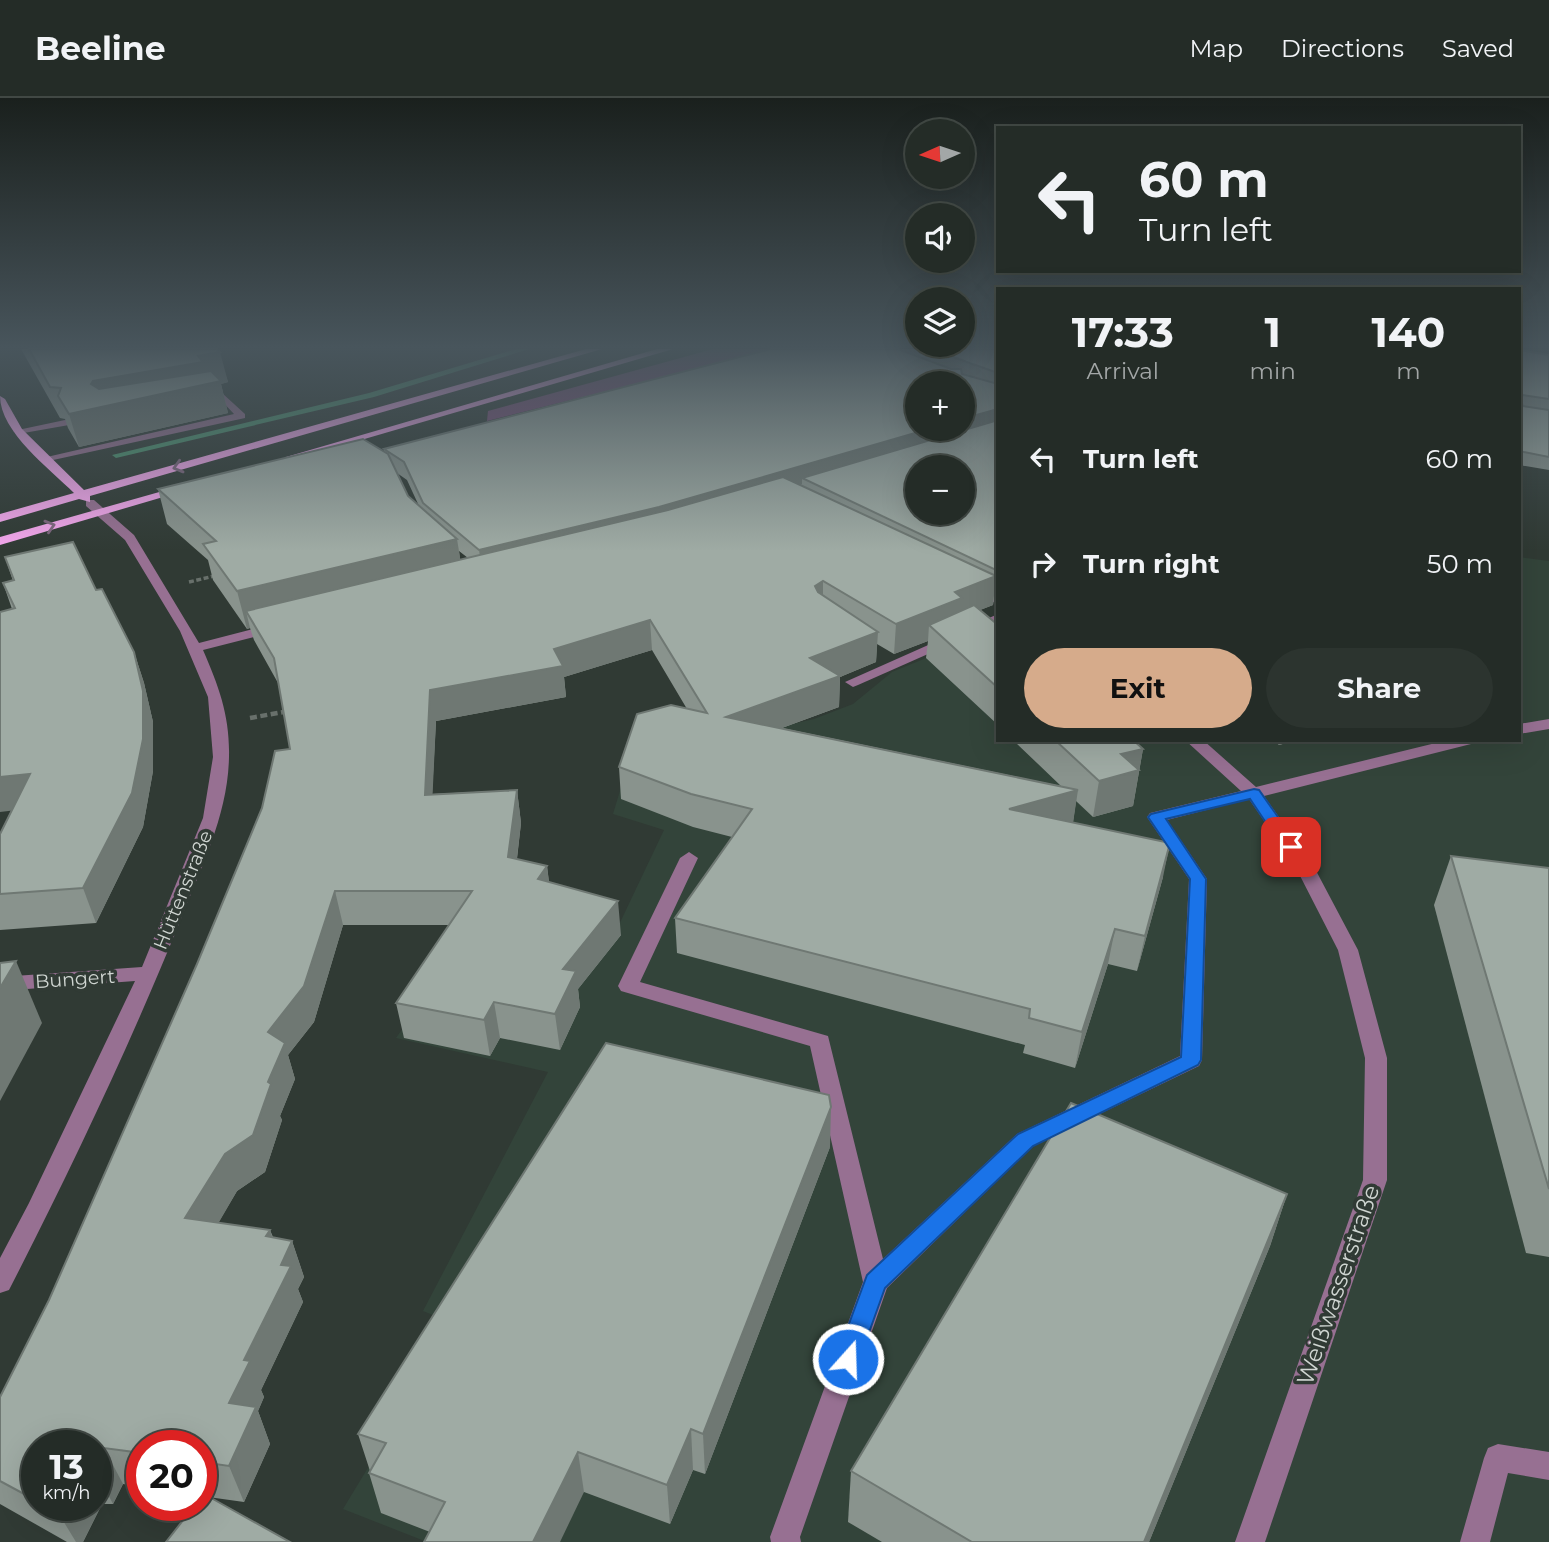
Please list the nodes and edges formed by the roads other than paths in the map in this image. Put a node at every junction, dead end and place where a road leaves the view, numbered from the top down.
1 (10, 416) edge
2 (238, 416) edge
3 (375, 416) edge
4 (433, 416) edge
5 (65, 423) edge
6 (18, 431) junction
7 (44, 459) junction
8 (278, 461) edge
9 (187, 488) edge
10 (90, 503) junction
11 (0, 518) edge
12 (0, 541) edge
13 (958, 579) edge
14 (996, 599) edge
15 (996, 619) edge
16 (291, 623) edge
17 (195, 648) junction
18 (853, 682) dead end
19 (1549, 724) edge
20 (1521, 729) edge
21 (1195, 742) edge
22 (1461, 742) edge
23 (1254, 793) junction
24 (689, 858) dead end
25 (149, 973) junction
26 (0, 984) edge
27 (0, 1282) edge
28 (876, 1282) junction
29 (1549, 1466) edge
30 (786, 1542) edge
31 (1250, 1542) edge
32 (1475, 1542) edge

1 - 6 main road
2 - 7 street
3 -> 10 main road
4 - 8 main road
5 - 6 street
6 - 7 main road
7 - 10 main road
9 - 10 main road
10 - 11 main road
12 -> 10 main road
10 - 17 street, Hüttenstraße
13 - 14 street
15 - 18 street
16 - 17 street
17 - 25 street, Hüttenstraße
19 - 20 street
21 - 23 street, Weißwasserstraße
22 - 23 street
23 - 28 street
23 - 31 street, Weißwasserstraße
24 - 28 street
25 - 26 street, Bungert
25 - 27 street, Hüttenstraße
28 - 30 street
29 - 32 street

